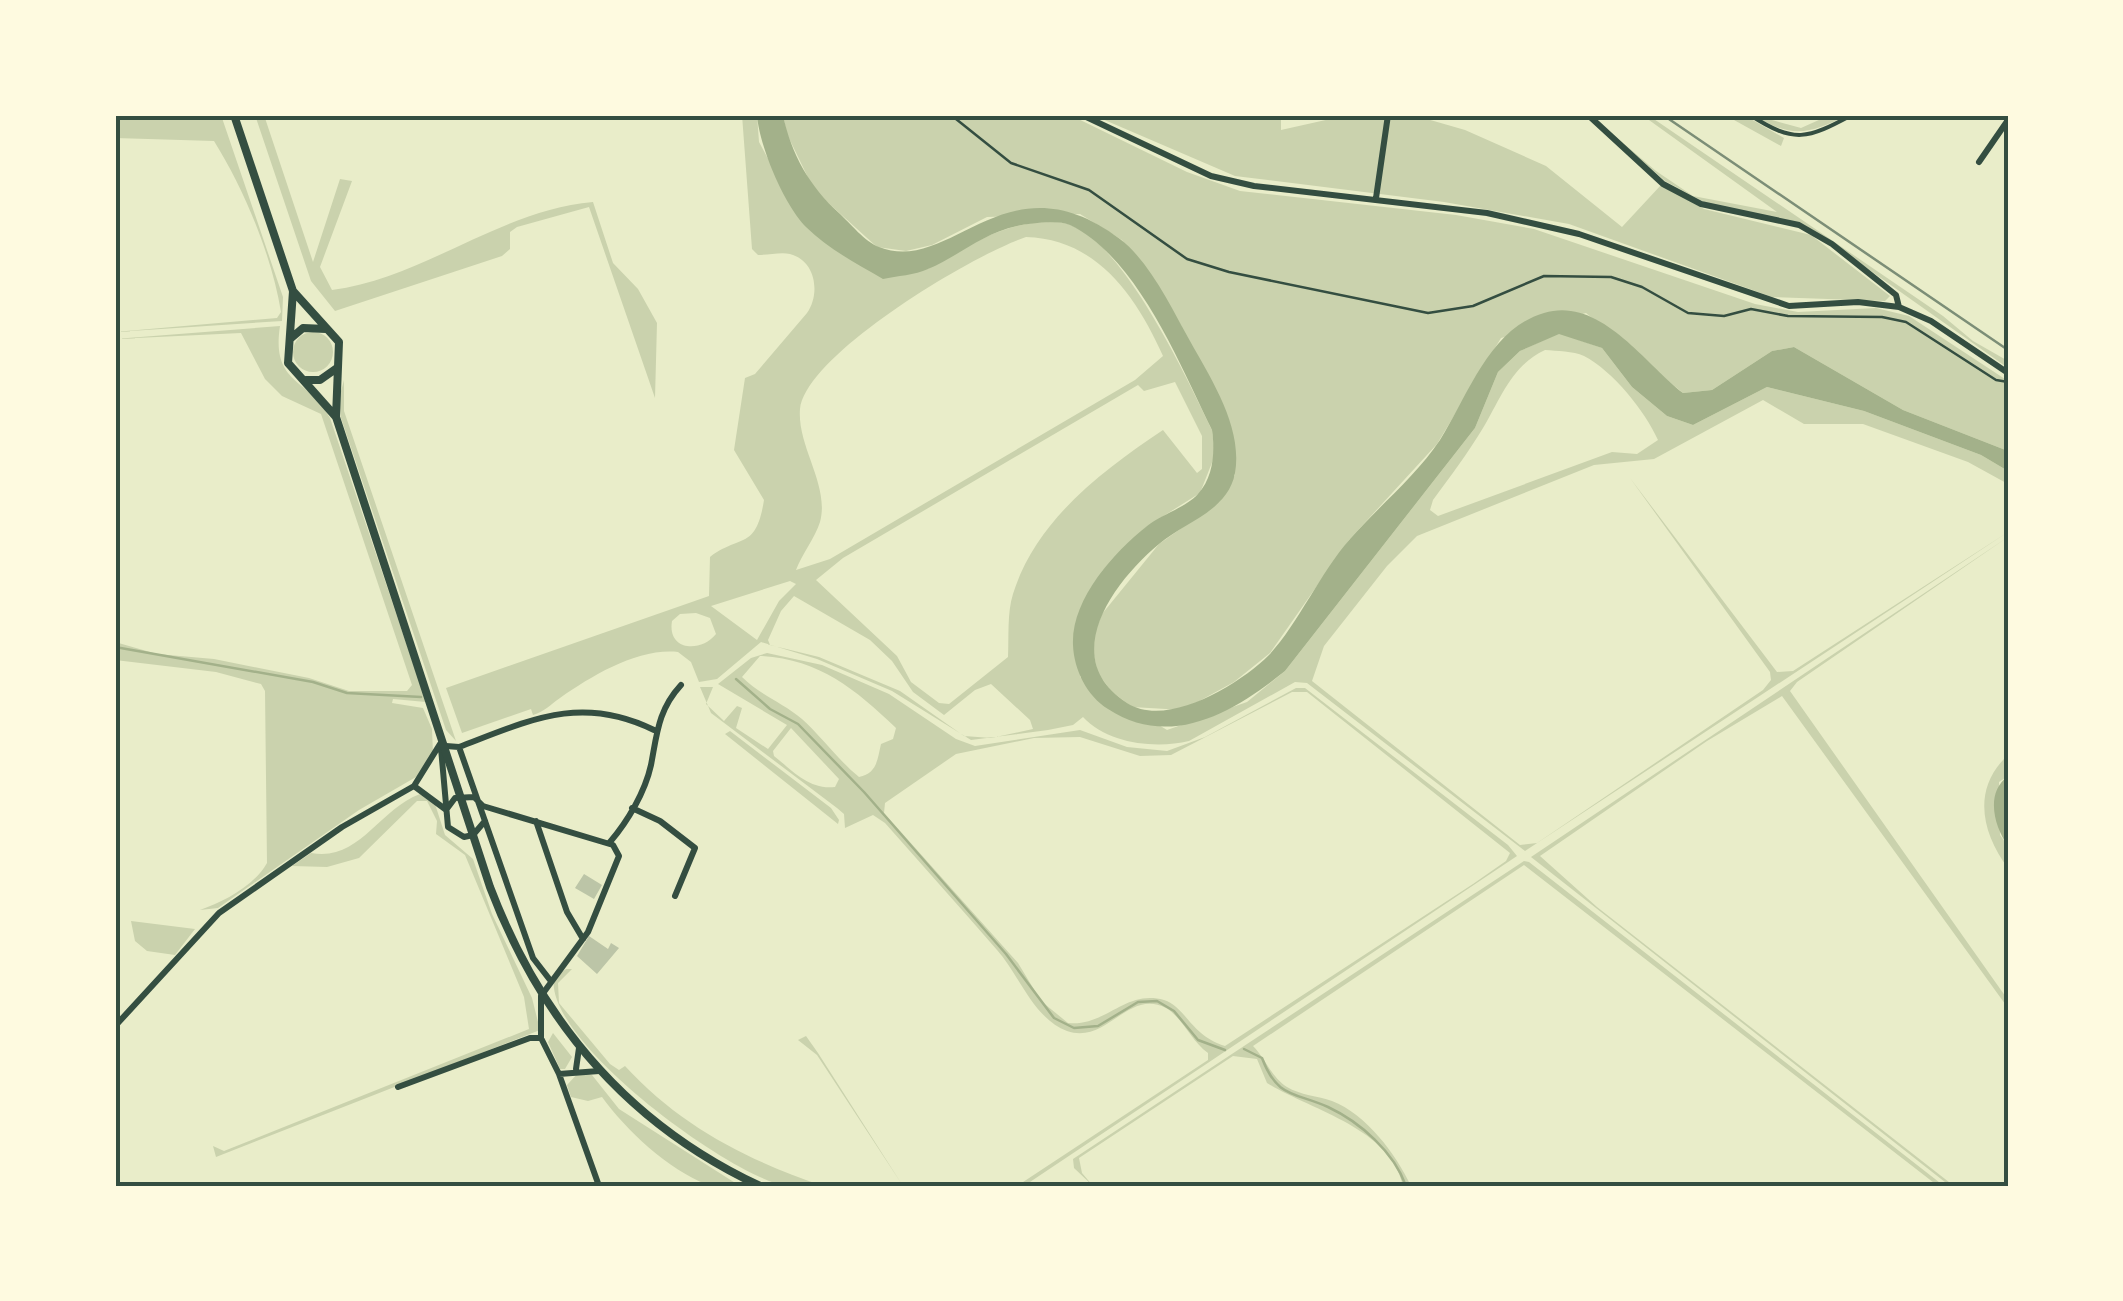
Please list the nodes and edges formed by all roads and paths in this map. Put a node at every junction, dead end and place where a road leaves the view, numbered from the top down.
1 (234, 115) edge
2 (952, 115) edge
3 (1082, 115) edge
4 (1388, 115) edge
5 (1588, 115) edge
6 (1750, 115) edge
7 (1852, 115) edge
8 (2008, 120) edge
9 (1979, 162) dead end
10 (1376, 198) junction
11 (293, 292) junction
12 (1899, 306) junction
13 (329, 330) junction
14 (290, 340) junction
15 (337, 368) junction
16 (2008, 373) edge
17 (306, 380) junction
18 (2008, 382) edge
19 (336, 417) junction
20 (680, 685) dead end
21 (654, 730) junction
22 (443, 745) junction
23 (459, 747) junction
24 (414, 786) junction
25 (462, 796) junction
26 (483, 806) junction
27 (632, 808) junction
28 (446, 810) junction
29 (486, 819) junction
30 (536, 821) junction
31 (473, 835) junction
32 (610, 842) junction
33 (676, 896) dead end
34 (583, 940) junction
35 (550, 980) junction
36 (540, 996) junction
37 (117, 1024) edge
38 (560, 1024) junction
39 (542, 1036) junction
40 (579, 1048) junction
41 (576, 1070) junction
42 (599, 1070) junction
43 (559, 1074) junction
44 (398, 1087) dead end
45 (598, 1186) edge
46 (760, 1186) edge

1 - 11 street
2 - 18 path
3 - 10 street
4 - 10 street
5 - 12 street
6 - 7 street
8 - 9 street
10 - 12 street
11 - 13 street
11 - 14 street
12 - 16 street
13 - 14 street
13 - 15 street
14 - 17 street
15 - 17 street
15 - 19 street
17 - 19 street
19 - 22 street
20 - 21 street
21 - 23 street
21 - 27 street
22 - 23 street
22 - 24 street
22 - 25 street
22 - 28 street
23 - 26 street
24 - 28 street
24 - 37 street
25 - 26 street
25 - 28 street
25 - 31 street
26 - 29 street
26 - 30 street
27 - 32 street
27 - 33 street
28 - 31 street
29 - 31 street
29 - 35 street
30 - 32 street
30 - 34 street
31 - 36 street
32 - 34 street
34 - 35 street
35 - 36 street
36 - 38 street
36 - 39 street
38 - 39 street
38 - 40 street
39 - 43 street
39 - 44 street
40 - 41 street
40 - 42 street
41 - 42 street
41 - 43 street
42 - 46 street
43 - 45 street

